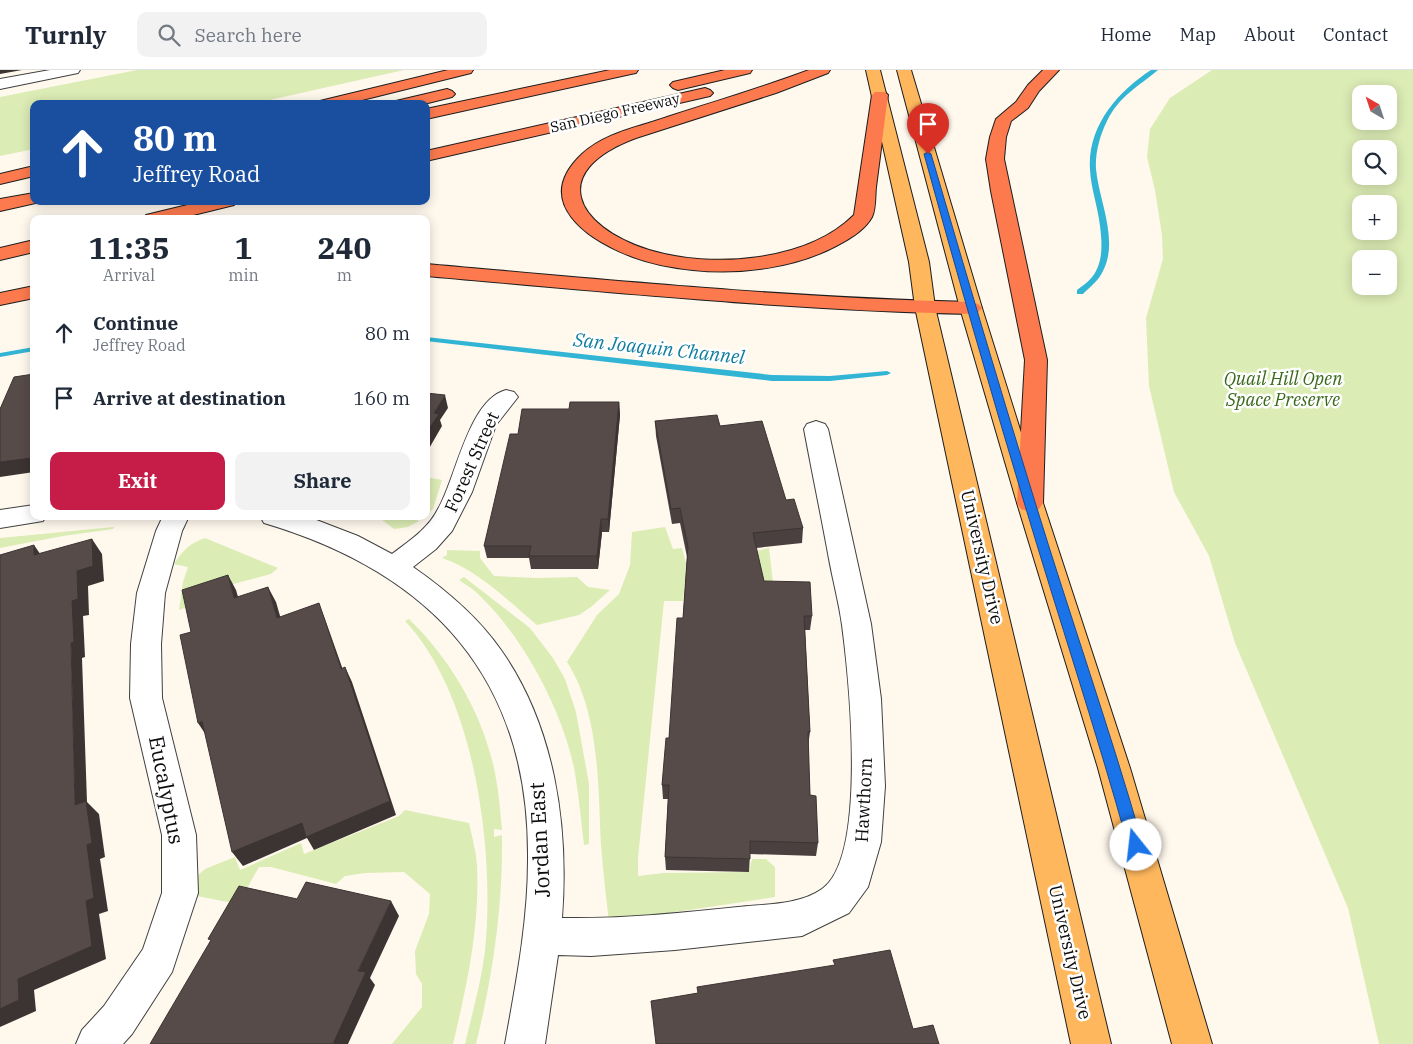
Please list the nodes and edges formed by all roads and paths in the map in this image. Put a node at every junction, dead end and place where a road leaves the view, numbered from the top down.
1 (72, 70) edge
2 (466, 70) edge
3 (561, 70) edge
4 (632, 70) edge
5 (745, 70) edge
6 (804, 70) edge
7 (823, 70) edge
8 (873, 70) edge
9 (1052, 70) edge
10 (906, 76) edge
11 (0, 84) edge
12 (880, 92) junction
13 (342, 100) edge
14 (421, 100) edge
15 (430, 113) edge
16 (430, 143) edge
17 (430, 155) edge
18 (30, 172) edge
19 (0, 180) edge
20 (30, 183) edge
21 (0, 189) edge
22 (30, 199) edge
23 (0, 205) edge
24 (211, 205) edge
25 (170, 215) edge
26 (30, 247) edge
27 (0, 254) edge
28 (430, 270) edge
29 (30, 293) edge
30 (0, 299) edge
31 (925, 307) junction
32 (971, 308) junction
33 (506, 397) dead end
34 (816, 429) dead end
35 (1030, 503) junction
36 (30, 514) edge
37 (0, 518) edge
38 (174, 520) edge
39 (288, 520) edge
40 (394, 567) junction
41 (543, 936) junction
42 (96, 1044) edge
43 (525, 1044) edge
44 (1091, 1044) edge
45 (1192, 1044) edge

1 - 11 street
2 - 13 highway
3 - 14 highway
4 - 15 highway
5 - 16 highway, San Diego Freeway
6 - 17 highway, San Diego Freeway
7 - 12 highway
8 - 12 main road, University Drive
9 - 35 highway
10 - 32 main road
12 - 31 main road, University Drive
18 - 19 highway
20 - 21 highway
22 - 23 highway
24 - 25 highway
26 - 27 highway
28 - 31 highway
29 - 30 highway
31 - 32 highway
31 - 44 main road, University Drive
32 - 35 main road
33 - 40 street, Forest Street
34 - 41 street, Hawthorn
35 - 45 main road
36 - 37 street
38 - 42 street, Eucalyptus
39 - 40 street, Jordan East
40 - 41 street, Jordan East
41 - 43 street, Jordan East

